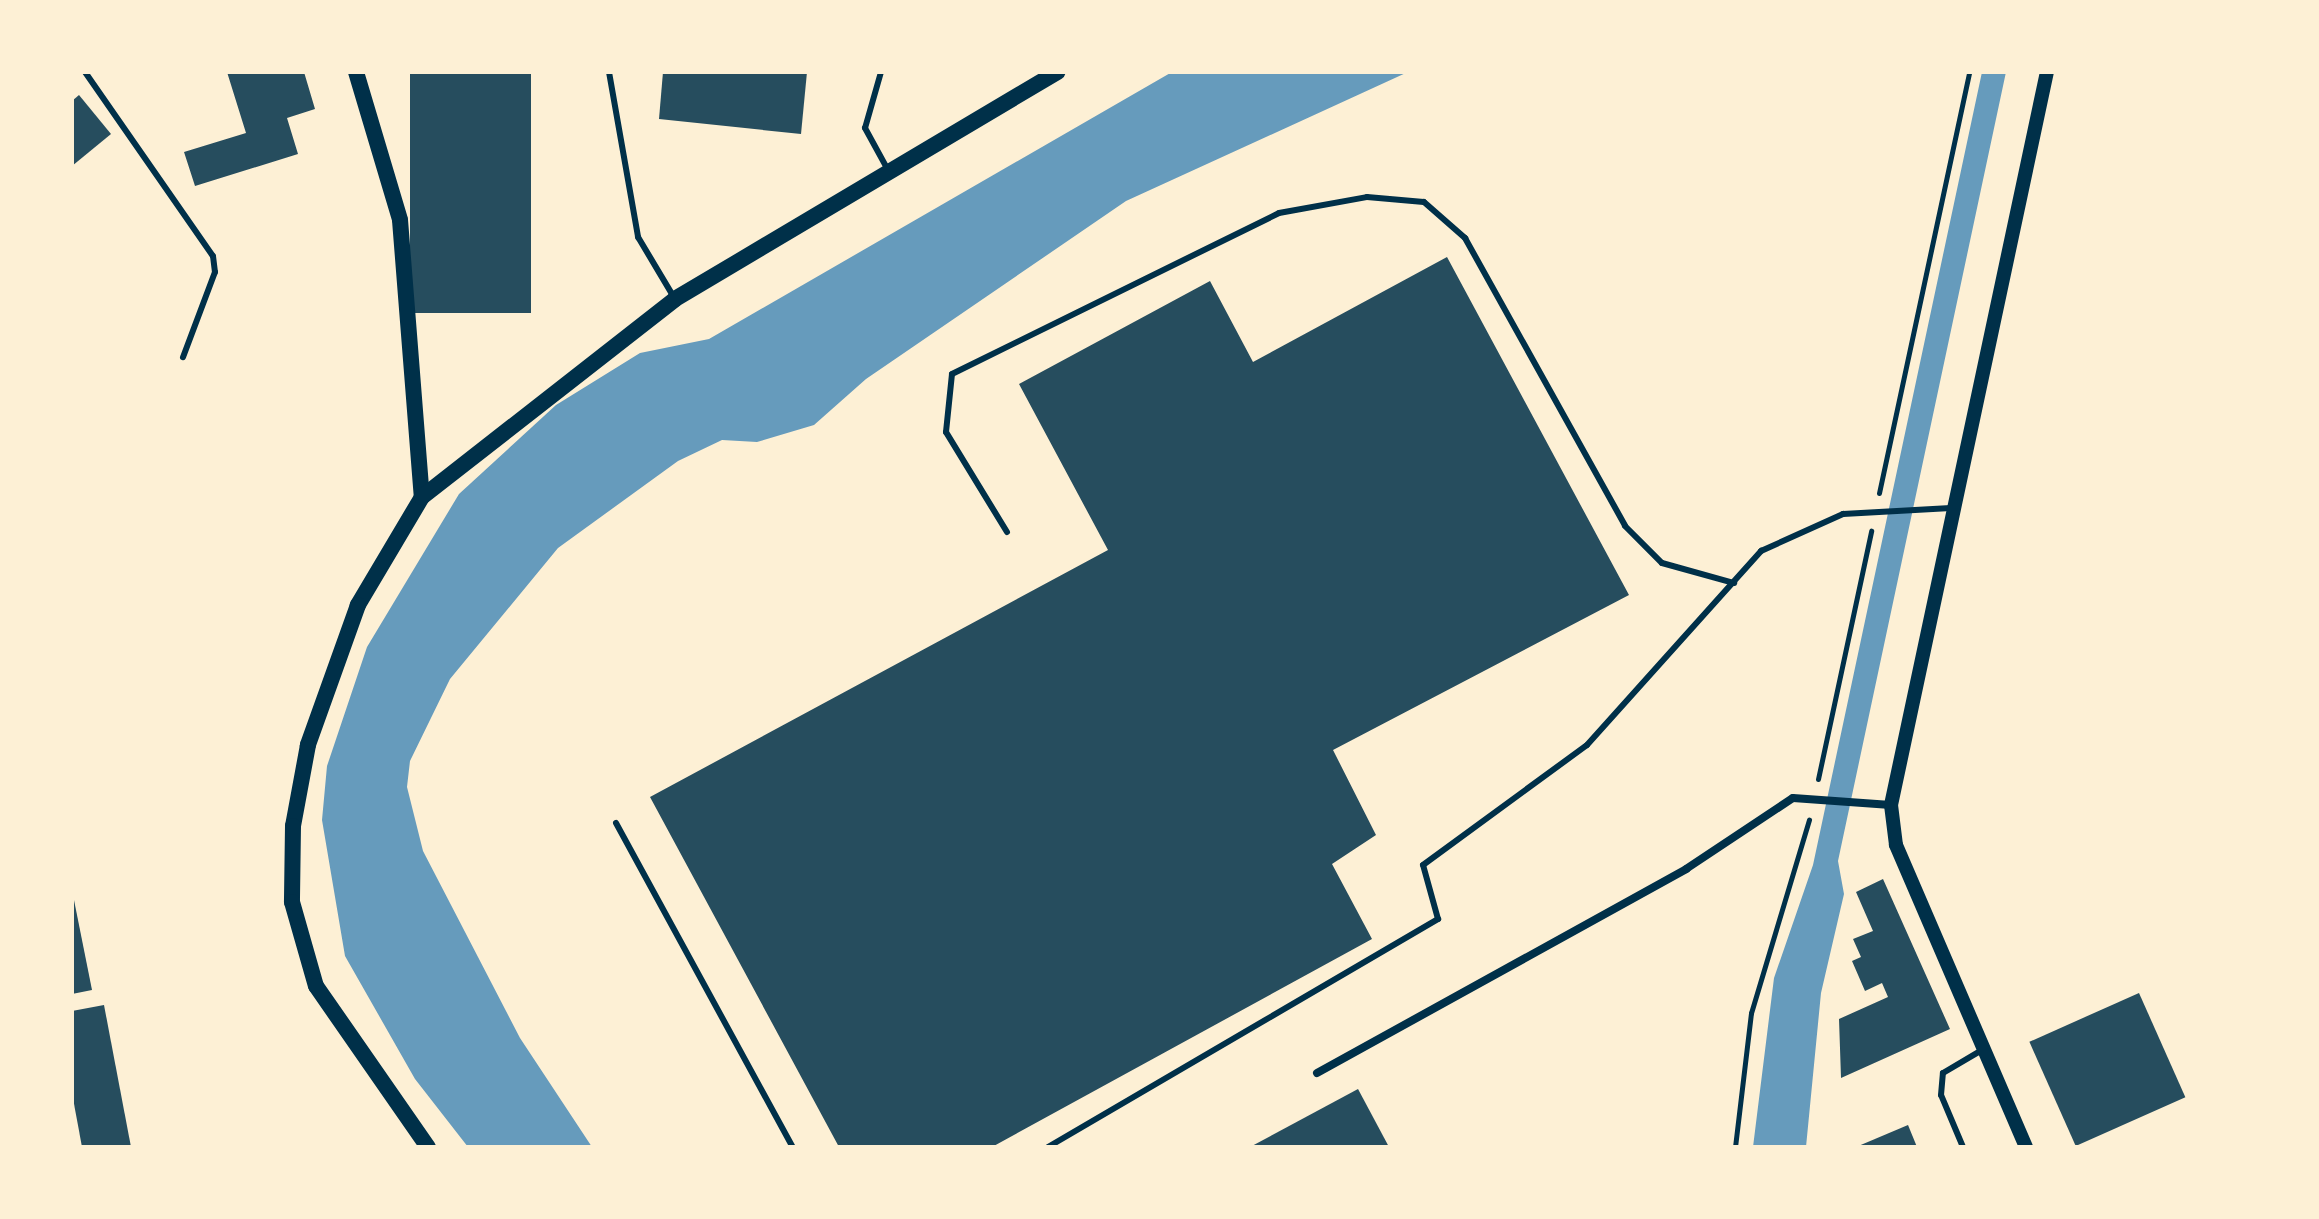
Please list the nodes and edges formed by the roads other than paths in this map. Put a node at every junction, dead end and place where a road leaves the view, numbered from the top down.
1 (85, 72) edge
2 (356, 72) edge
3 (609, 72) edge
4 (881, 72) edge
5 (1058, 72) edge
6 (2047, 72) edge
7 (888, 170) junction
8 (675, 299) junction
9 (183, 357) dead end
10 (422, 497) junction
11 (1944, 506) junction
12 (1007, 532) dead end
13 (1734, 583) junction
14 (1891, 805) junction
15 (616, 823) dead end
16 (1984, 1049) junction
17 (1317, 1073) dead end
18 (428, 1147) edge
19 (793, 1147) edge
20 (1048, 1147) edge
21 (1963, 1147) edge
22 (2026, 1147) edge

1 - 9 lane
2 - 10 main road
3 - 8 lane
4 - 7 lane
5 - 7 main road
6 - 11 street
7 - 8 main road
8 - 10 main road
10 - 18 main road
11 - 13 lane
11 - 14 street
12 - 13 lane
13 - 20 lane
14 - 16 street
14 - 17 street
15 - 19 lane
16 - 21 lane
16 - 22 street

